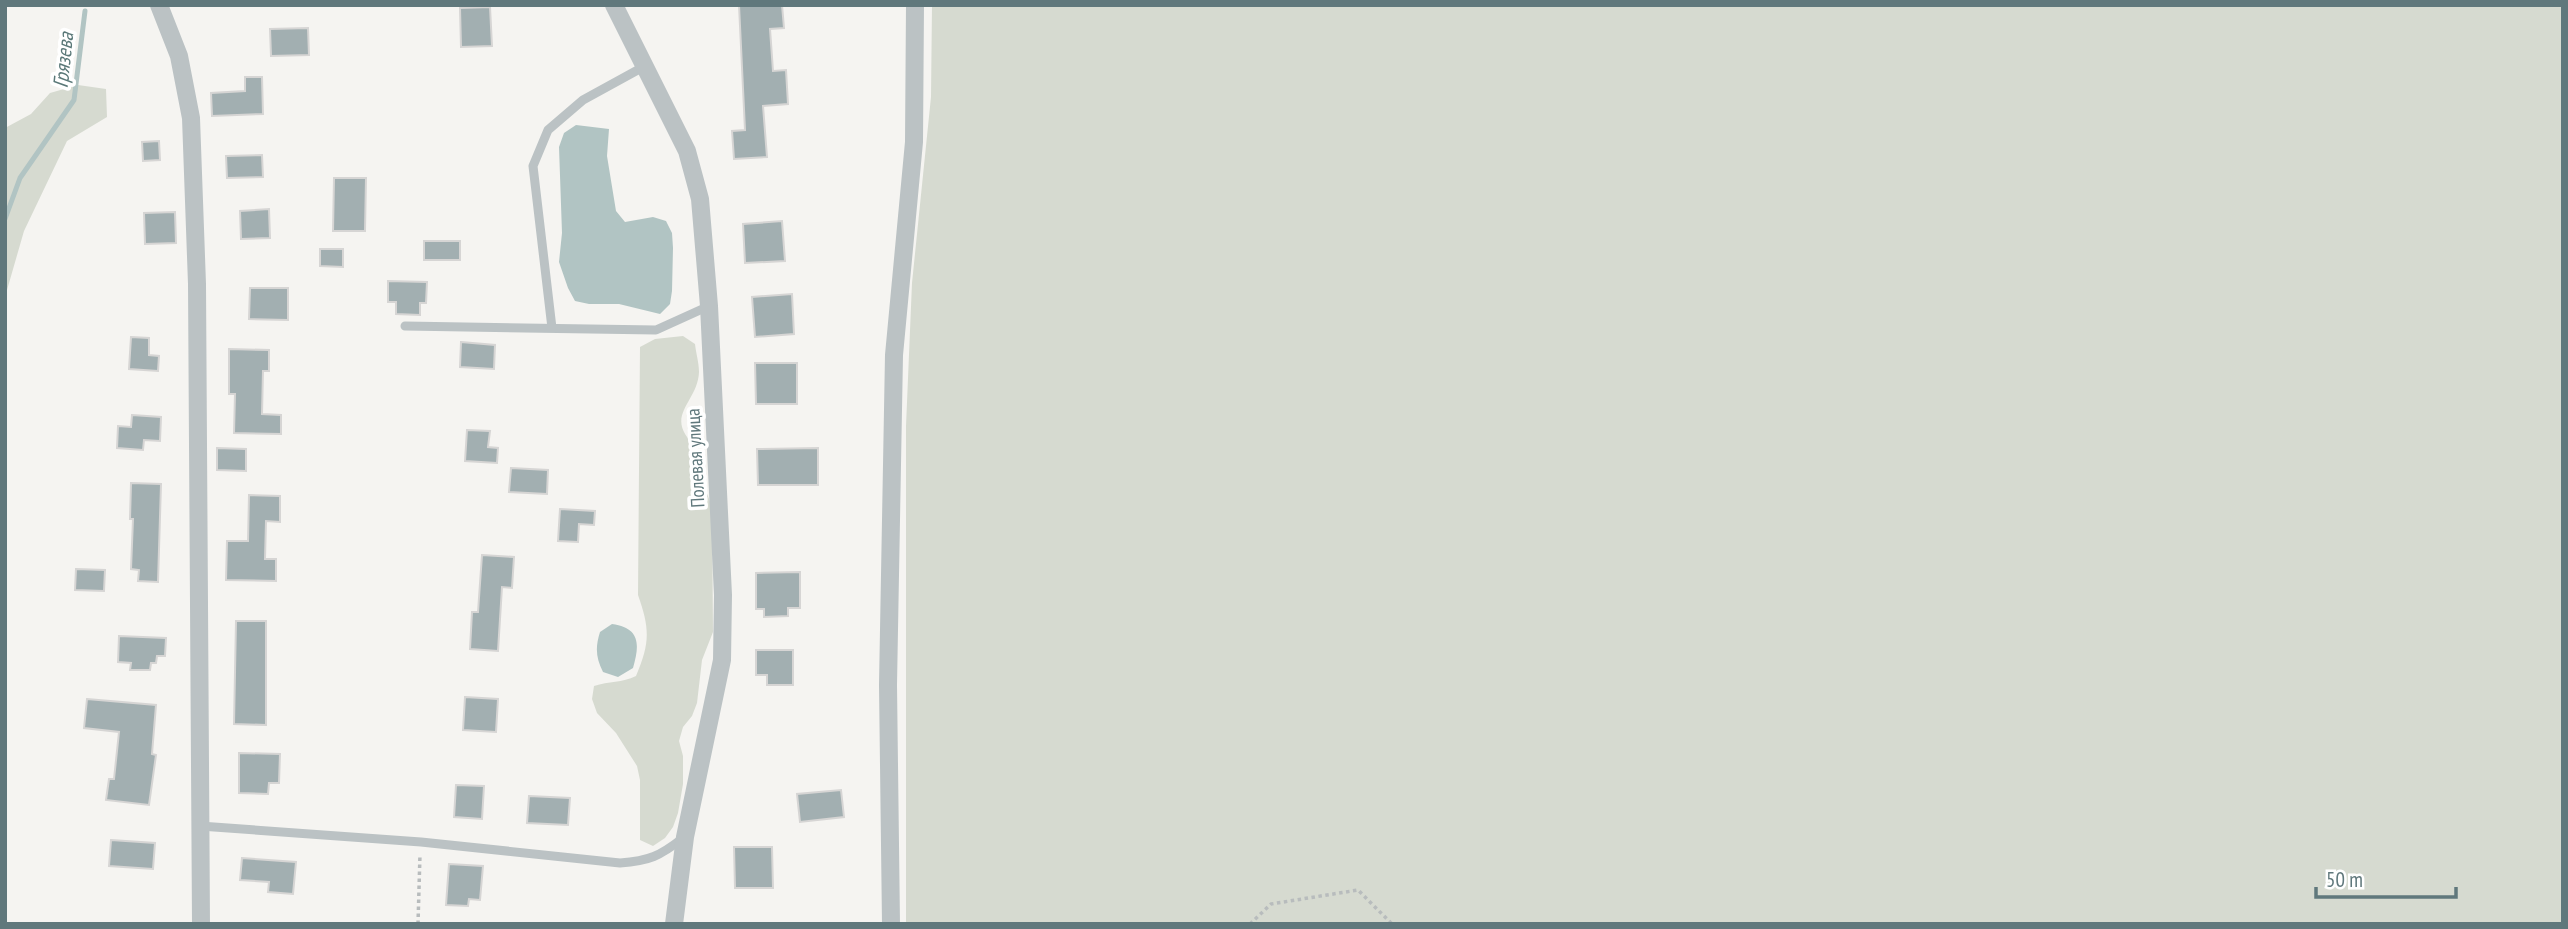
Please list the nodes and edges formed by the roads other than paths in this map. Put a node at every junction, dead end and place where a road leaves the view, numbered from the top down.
1 (159, 5) edge
2 (614, 5) edge
3 (915, 5) edge
4 (645, 66) junction
5 (709, 306) junction
6 (405, 326) dead end
7 (552, 328) junction
8 (200, 826) junction
9 (685, 837) junction
10 (201, 924) edge
11 (674, 924) edge
12 (891, 924) edge

1 - 8 street
2 - 4 street, Полевая улица
3 - 12 street
4 - 5 street, Полевая улица
4 - 7 lane
5 - 7 lane
5 - 9 street, Полевая улица
6 - 7 lane
8 - 9 lane
8 - 10 street
9 - 11 street, Полевая улица

